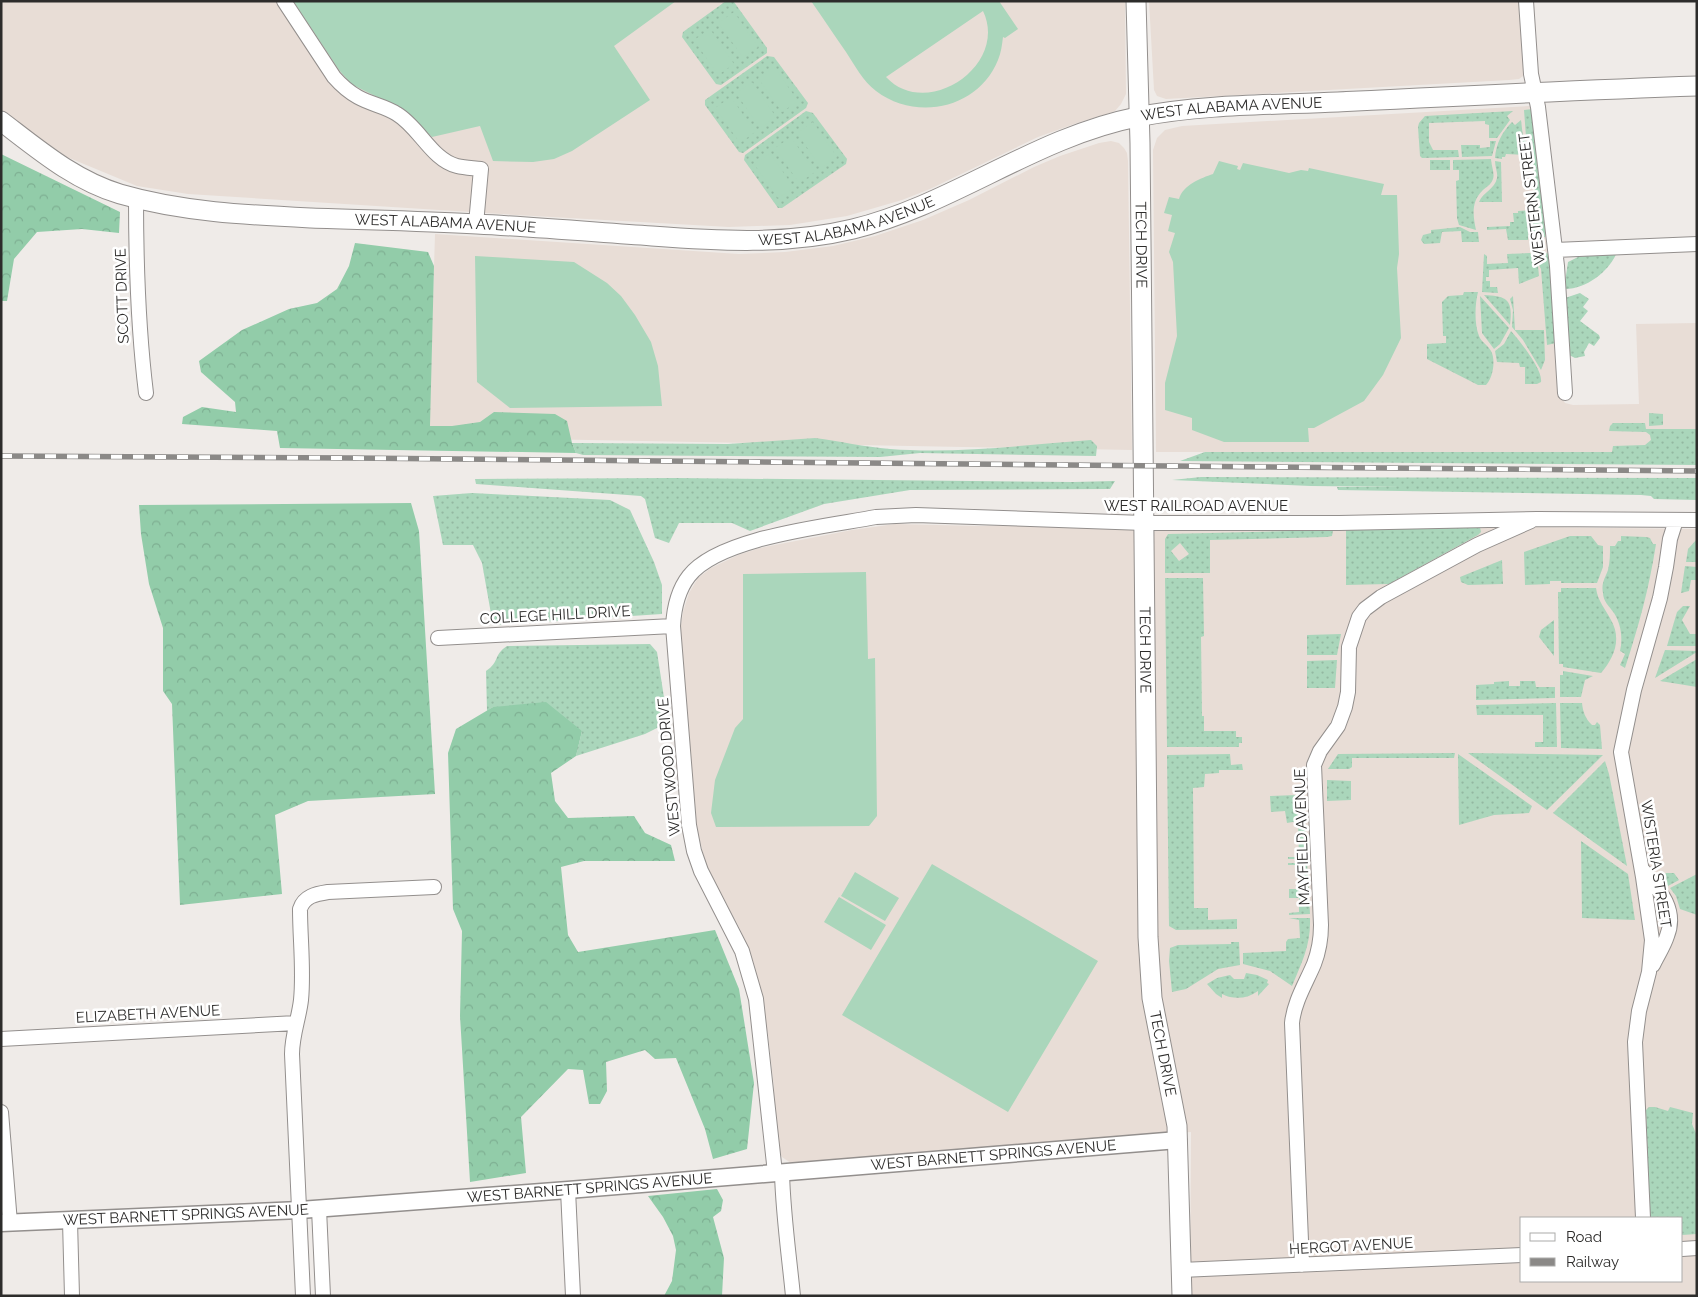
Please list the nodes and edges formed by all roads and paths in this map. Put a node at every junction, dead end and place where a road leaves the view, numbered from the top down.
1 (284, 1) edge
2 (1136, 1) edge
3 (1526, 1) edge
4 (1697, 86) edge
5 (1534, 92) junction
6 (1140, 116) junction
7 (1, 122) edge
8 (136, 198) junction
9 (476, 224) junction
10 (1697, 244) edge
11 (1555, 250) junction
12 (146, 393) dead end
13 (1565, 393) dead end
14 (1537, 519) junction
15 (1676, 520) junction
16 (1697, 520) edge
17 (1144, 523) junction
18 (703, 563) joint
19 (673, 626) junction
20 (438, 638) dead end
21 (1642, 869) junction
22 (434, 887) dead end
23 (1649, 972) junction
24 (296, 1023) junction
25 (1, 1039) edge
26 (1, 1112) edge
27 (1178, 1140) junction
28 (779, 1173) junction
29 (568, 1190) junction
30 (319, 1209) junction
31 (300, 1210) junction
32 (1642, 1217) edge
33 (70, 1221) junction
34 (6, 1223) edge
35 (1697, 1248) edge
36 (1683, 1249) edge
37 (1520, 1255) edge
38 (1302, 1265) junction
39 (1181, 1270) junction
40 (72, 1296) edge
41 (303, 1296) edge
42 (322, 1296) edge
43 (573, 1296) edge
44 (793, 1296) edge
45 (1182, 1296) edge

1 - 9 street
2 - 6 main road, TECH DRIVE
3 - 5 street, WESTERN STREET
4 - 5 main road, WEST ALABAMA AVENUE
5 - 6 main road, WEST ALABAMA AVENUE
5 - 11 street, WESTERN STREET
6 - 9 main road, WEST ALABAMA AVENUE
6 - 17 main road, TECH DRIVE
7 - 8 main road, WEST ALABAMA AVENUE
8 - 9 main road, WEST ALABAMA AVENUE
8 - 12 street, SCOTT DRIVE
10 - 11 street
11 - 13 street, WESTERN STREET
14 - 15 street, WEST RAILROAD AVENUE
14 - 17 street, WEST RAILROAD AVENUE
14 - 38 street, MAYFIELD AVENUE
15 - 16 street, WEST RAILROAD AVENUE
15 - 21 street, WISTERIA STREET
17 - 18 street, WEST RAILROAD AVENUE
17 - 27 main road, TECH DRIVE
18 - 19 street, WESTWOOD DRIVE
19 - 20 street, COLLEGE HILL DRIVE
19 - 28 street, WESTWOOD DRIVE
21 - 23 street, WISTERIA STREET
21 - 23 street
22 - 24 street
23 - 32 street, WISTERIA STREET
24 - 25 street, ELIZABETH AVENUE
24 - 31 street
26 - 34 street
27 - 28 street, WEST BARNETT SPRINGS AVENUE
27 - 39 main road, TECH DRIVE
28 - 29 street, WEST BARNETT SPRINGS AVENUE
28 - 44 street, WESTWOOD DRIVE
29 - 30 street, WEST BARNETT SPRINGS AVENUE
29 - 43 street
30 - 31 street, WEST BARNETT SPRINGS AVENUE
30 - 42 street
31 - 33 street, WEST BARNETT SPRINGS AVENUE
31 - 41 street
33 - 34 street, WEST BARNETT SPRINGS AVENUE
33 - 40 street
35 - 36 street
37 - 38 street, HERGOT AVENUE
38 - 39 street, HERGOT AVENUE
39 - 45 main road, TECH DRIVE

